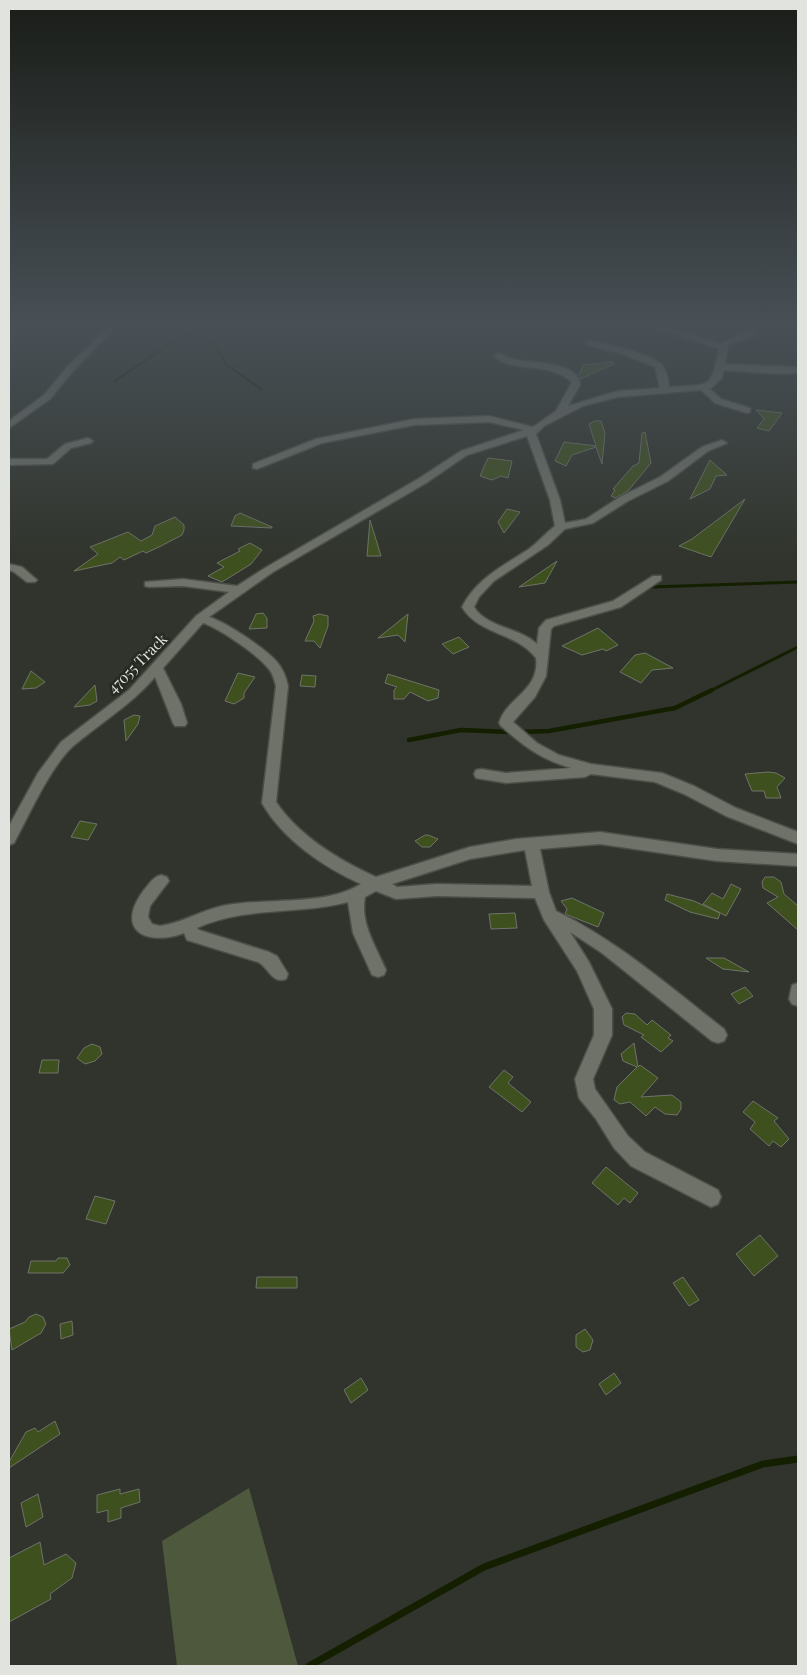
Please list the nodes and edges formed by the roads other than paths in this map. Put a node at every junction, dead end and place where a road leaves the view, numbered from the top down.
1 (36, 405) edge
2 (563, 405) edge
3 (577, 405) edge
4 (733, 405) edge
5 (747, 410) dead end
6 (560, 413) junction
7 (9, 425) edge
8 (536, 430) junction
9 (88, 441) dead end
10 (722, 443) dead end
11 (9, 462) edge
12 (257, 466) dead end
13 (561, 527) junction
14 (9, 568) edge
15 (657, 578) dead end
16 (31, 580) dead end
17 (149, 584) dead end
18 (238, 590) junction
19 (200, 619) junction
20 (542, 658) junction
21 (157, 668) junction
22 (137, 690) junction
23 (168, 691) junction
24 (180, 723) dead end
25 (591, 769) junction
26 (481, 774) dead end
27 (12, 821) edge
28 (798, 838) edge
29 (9, 839) edge
30 (531, 844) junction
31 (798, 860) edge
32 (161, 881) dead end
33 (374, 884) junction
34 (542, 892) junction
35 (358, 894) junction
36 (550, 915) junction
37 (188, 924) junction
38 (378, 970) dead end
39 (280, 974) dead end
40 (798, 990) edge
41 (798, 999) edge
42 (718, 1035) dead end
43 (710, 1197) dead end

1 - 7 street
2 - 6 street
3 - 6 street
4 - 5 street
6 - 8 street
8 - 12 street
8 - 13 street
8 - 18 street, 47055 Track
9 - 11 street
10 - 13 street
13 - 20 street
14 - 16 street
15 - 20 street
17 - 18 street
18 - 19 street, 47055 Track
19 - 21 street, 47055 Track
19 - 33 street
20 - 25 street
21 - 22 street, 47055 Track
21 - 23 street
22 - 23 street
22 - 27 street, 47055 Track
23 - 24 street
25 - 26 street
25 - 28 street
27 - 29 street, 47055 Track
30 - 31 street
30 - 33 street
30 - 34 street
32 - 37 street
33 - 34 street
33 - 35 street
34 - 36 street
35 - 37 street
35 - 38 street
36 - 42 street
36 - 43 street
37 - 39 street
40 - 41 street

